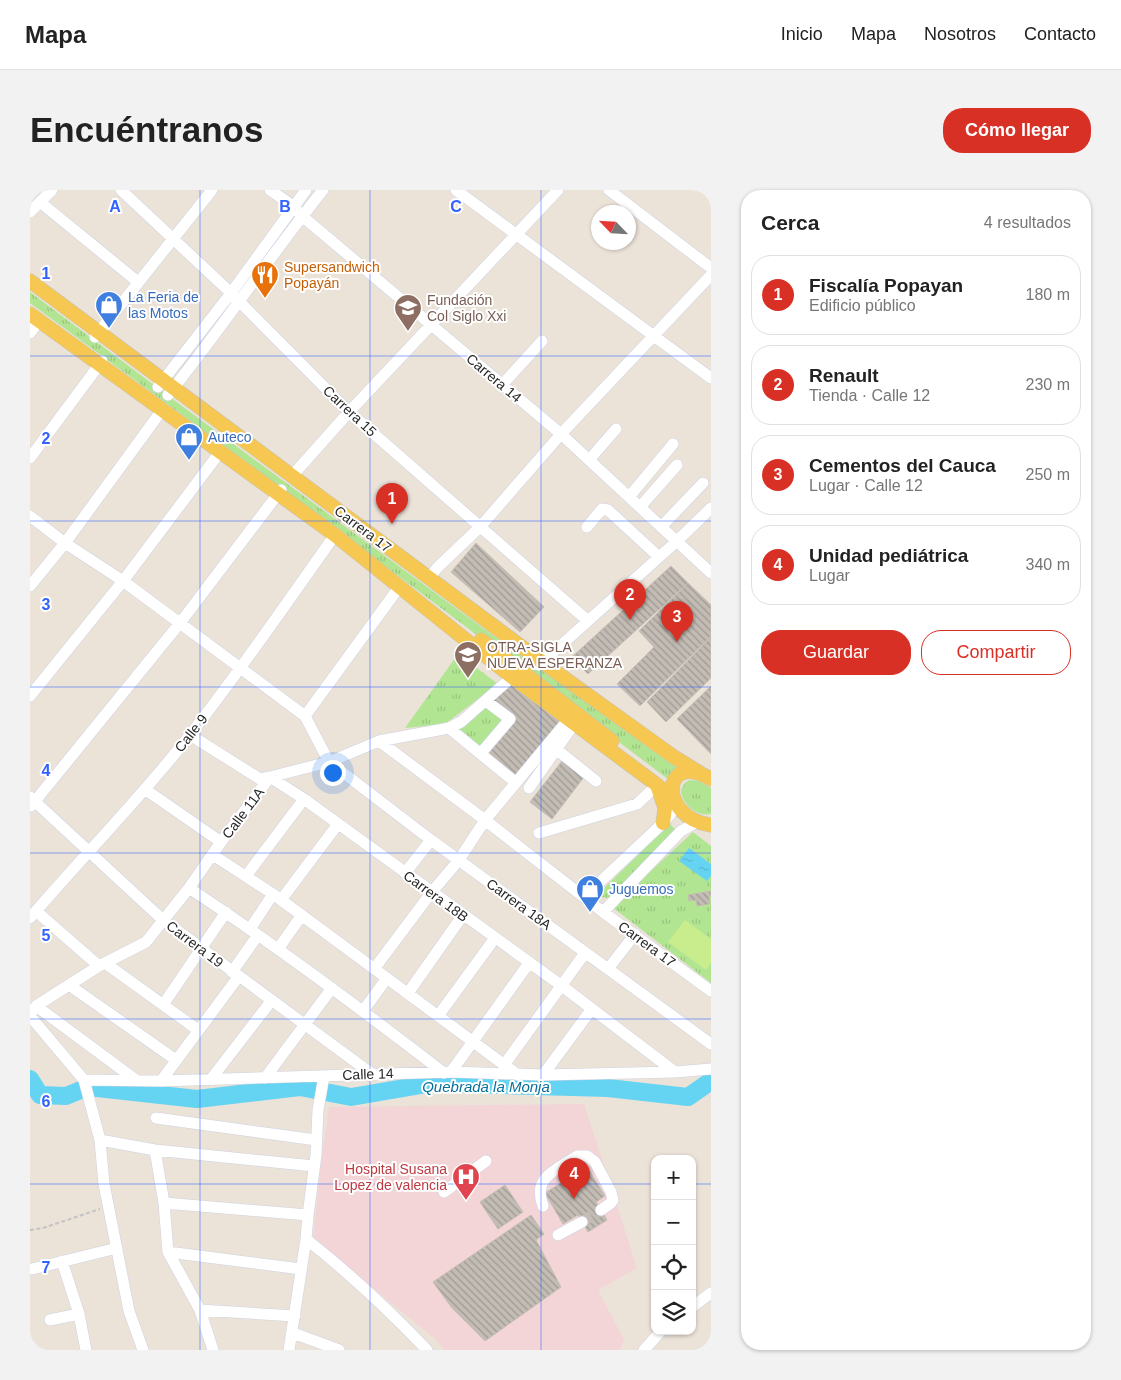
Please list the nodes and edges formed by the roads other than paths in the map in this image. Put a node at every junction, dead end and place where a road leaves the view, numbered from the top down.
1 (52, 190) edge
2 (120, 190) edge
3 (212, 190) edge
4 (270, 190) edge
5 (306, 190) edge
6 (323, 190) edge
7 (456, 190) edge
8 (558, 190) edge
9 (609, 190) edge
10 (40, 202) junction
11 (293, 206) junction
12 (30, 212) edge
13 (302, 216) junction
14 (518, 234) junction
15 (173, 241) junction
16 (711, 268) edge
17 (711, 276) edge
18 (30, 281) edge
19 (138, 282) junction
20 (30, 289) edge
21 (231, 293) junction
22 (239, 303) junction
23 (30, 306) edge
24 (35, 318) edge
25 (431, 326) junction
26 (30, 333) edge
27 (96, 334) junction
28 (654, 336) junction
29 (542, 341) dead end
30 (101, 362) junction
31 (711, 378) edge
32 (502, 385) junction
33 (165, 388) junction
34 (162, 410) junction
35 (349, 412) junction
36 (616, 429) dead end
37 (561, 434) junction
38 (672, 444) dead end
39 (220, 452) junction
40 (30, 458) edge
41 (589, 460) junction
42 (677, 465) dead end
43 (292, 476) junction
44 (704, 482) dead end
45 (280, 492) junction
46 (629, 497) junction
47 (640, 507) junction
48 (711, 508) edge
49 (30, 516) edge
50 (481, 526) junction
51 (587, 526) dead end
52 (661, 526) junction
53 (335, 534) junction
54 (677, 541) junction
55 (65, 544) junction
56 (659, 557) junction
57 (711, 573) edge
58 (429, 578) junction
59 (123, 581) junction
60 (30, 586) edge
61 (400, 586) junction
62 (588, 621) junction
63 (180, 623) junction
64 (541, 664) junction
65 (240, 668) junction
66 (512, 677) junction
67 (542, 693) junction
68 (30, 696) edge
69 (486, 701) junction
70 (305, 716) junction
71 (571, 722) junction
72 (449, 728) junction
73 (190, 735) junction
74 (379, 741) junction
75 (556, 749) junction
76 (481, 753) junction
77 (329, 762) junction
78 (704, 775) edge
79 (270, 777) junction
80 (515, 782) junction
81 (596, 782) dead end
82 (529, 788) dead end
83 (146, 790) junction
84 (670, 794) junction
85 (304, 800) junction
86 (32, 802) edge
87 (485, 820) junction
88 (663, 823) junction
89 (338, 824) junction
90 (706, 825) edge
91 (539, 833) dead end
92 (431, 840) junction
93 (221, 842) junction
94 (89, 851) junction
95 (213, 855) junction
96 (459, 860) junction
97 (405, 873) junction
98 (246, 876) junction
99 (189, 888) junction
100 (431, 893) junction
101 (584, 896) junction
102 (277, 897) junction
103 (226, 912) junction
104 (603, 912) junction
105 (33, 914) edge
106 (302, 915) junction
107 (463, 915) junction
108 (163, 920) junction
109 (254, 932) junction
110 (635, 934) junction
111 (495, 938) junction
112 (201, 948) junction
113 (278, 949) junction
114 (585, 953) junction
115 (528, 964) junction
116 (102, 965) junction
117 (374, 969) junction
118 (608, 970) junction
119 (236, 974) junction
120 (387, 978) junction
121 (69, 985) junction
122 (562, 986) junction
123 (332, 988) junction
124 (711, 990) edge
125 (408, 993) junction
126 (272, 1000) junction
127 (163, 1005) junction
128 (591, 1010) junction
129 (363, 1011) junction
130 (32, 1012) edge
131 (438, 1016) junction
132 (305, 1024) junction
133 (198, 1030) junction
134 (471, 1041) junction
135 (711, 1044) edge
136 (176, 1060) junction
137 (504, 1065) junction
138 (711, 1069) edge
139 (448, 1072) junction
140 (675, 1072) junction
141 (372, 1074) junction
142 (518, 1075) junction
143 (543, 1075) junction
144 (265, 1078) junction
145 (211, 1079) junction
146 (136, 1080) junction
147 (323, 1080) junction
148 (161, 1081) junction
149 (85, 1084) junction
150 (156, 1118) dead end
151 (100, 1140) junction
152 (316, 1140) junction
153 (155, 1150) junction
154 (486, 1161) dead end
155 (314, 1166) junction
156 (444, 1192) dead end
157 (164, 1203) junction
158 (543, 1206) dead end
159 (601, 1210) tunnel mouth
160 (308, 1215) junction
161 (582, 1222) tunnel mouth
162 (558, 1236) dead end
163 (306, 1238) junction
164 (117, 1248) junction
165 (168, 1252) junction
166 (62, 1261) junction
167 (32, 1269) dead end
168 (301, 1269) junction
169 (711, 1293) edge
170 (696, 1304) edge
171 (200, 1310) junction
172 (79, 1314) junction
173 (295, 1316) junction
174 (50, 1320) dead end
175 (293, 1333) junction
176 (657, 1335) edge
177 (86, 1350) edge
178 (143, 1350) edge
179 (213, 1350) edge
180 (289, 1350) edge
181 (339, 1350) edge
182 (426, 1350) edge
183 (644, 1350) edge

1 - 10 street
2 - 15 street, Carrera 15
3 - 15 street
4 - 11 street, Carrera 14
5 - 11 street
6 - 13 street
7 - 14 street
8 - 14 street
9 - 16 street
10 - 12 street
10 - 19 street
11 - 13 street, Carrera 14
11 - 21 street
13 - 22 street
13 - 25 street, Carrera 14
14 - 25 street
14 - 28 street
15 - 19 street
15 - 21 street, Carrera 15
17 - 28 street
18 - 27 main road, Carrera 17
19 - 27 street
20 - 27 main road, Carrera 17
21 - 22 street, Carrera 15
21 - 33 street
22 - 33 street
22 - 35 street, Carrera 15
23 - 30 main road, Carrera 17
24 - 26 street
24 - 30 main road
25 - 32 street, Carrera 14
25 - 35 street
27 - 33 main road, Carrera 17
28 - 31 street
28 - 37 street
29 - 32 street
30 - 34 main road
30 - 40 street
30 - 45 main road, Carrera 17
32 - 37 street, Carrera 14
33 - 43 main road, Carrera 17
33 - 64 main road, Carrera 17
34 - 39 main road
34 - 55 street
35 - 43 street
35 - 50 street, Carrera 15
36 - 41 street
37 - 41 street, Carrera 14
37 - 50 street
38 - 46 street
39 - 45 main road
39 - 59 street
41 - 46 street, Carrera 14
42 - 47 street
43 - 58 main road, Carrera 17
44 - 52 street
45 - 53 main road
45 - 63 street
45 - 67 main road, Carrera 17
46 - 47 street, Carrera 14
47 - 52 street, Carrera 14
48 - 54 street
49 - 55 street
50 - 58 street
50 - 62 street, Carrera 15
51 - 56 street
52 - 54 street, Carrera 14
53 - 61 main road
53 - 65 street, Calle 9
54 - 56 street
54 - 57 street, Carrera 14
55 - 59 street
55 - 60 street
56 - 62 street
58 - 64 main road, Carrera 17
59 - 63 street
59 - 68 street
61 - 66 main road
61 - 70 street
62 - 64 street
63 - 65 street
63 - 86 street
64 - 78 main road, Carrera 17
65 - 70 street
65 - 73 street, Calle 9
66 - 67 main road
66 - 69 street, Calle 11A
67 - 71 main road
67 - 84 main road, Carrera 17
69 - 72 street, Calle 11A
69 - 76 street
70 - 77 street
71 - 75 street
71 - 80 street
71 - 84 main road
72 - 74 street, Calle 11A
72 - 76 street
73 - 79 street, Carrera 18B
73 - 83 street, Calle 9
74 - 77 street, Calle 11A
74 - 87 street, Carrera 17
75 - 81 street
75 - 82 street
76 - 80 street
77 - 79 street, Calle 11A
77 - 92 street, Carrera 18A
78 - 84 main road
79 - 85 street, Carrera 18B
79 - 93 street, Calle 11A
80 - 87 street
83 - 93 street
83 - 94 street, Calle 9
84 - 88 street
84 - 88 main road
84 - 90 main road
84 - 91 street
85 - 89 street, Carrera 18B
85 - 98 street
86 - 94 street, Carrera 19
87 - 96 street
87 - 101 street, Carrera 17
88 - 101 street
89 - 97 street, Carrera 18B
89 - 102 street
90 - 104 street
92 - 96 street, Carrera 18A
92 - 97 street
93 - 95 street, Calle 11A
94 - 105 street, Calle 9
94 - 108 street, Carrera 19
95 - 98 street
95 - 99 street, Calle 11A
96 - 100 street
96 - 114 street, Carrera 18A
97 - 100 street, Carrera 18B
98 - 102 street
99 - 103 street
99 - 108 street, Calle 11A
100 - 107 street, Carrera 18B
100 - 117 street
101 - 104 street, Carrera 17
102 - 106 street
102 - 109 street
103 - 109 street
103 - 112 street
104 - 110 street, Carrera 17
105 - 116 street
106 - 113 street
106 - 117 street
107 - 111 street, Carrera 18B
107 - 125 street
108 - 112 street, Carrera 19
108 - 116 street, Calle 11A
109 - 113 street
109 - 119 street
110 - 118 street
110 - 124 street, Carrera 17
111 - 115 street, Carrera 18B
111 - 131 street
112 - 119 street, Carrera 19
112 - 127 street
113 - 123 street
114 - 118 street, Carrera 18A
114 - 122 street
115 - 122 street, Carrera 18B
115 - 134 street
116 - 121 street, Calle 11A
116 - 127 street
117 - 120 street
118 - 135 street, Carrera 18A
119 - 126 street, Carrera 19
119 - 133 street
120 - 125 street
120 - 129 street
121 - 130 street, Calle 11A
121 - 136 street
122 - 128 street, Carrera 18B
122 - 137 street
123 - 129 street
123 - 132 street
125 - 131 street
126 - 132 street, Carrera 19
126 - 145 street
127 - 133 street
128 - 140 street, Carrera 18B
128 - 143 street
129 - 139 street
130 - 146 street
130 - 149 street
131 - 134 street
132 - 141 street, Carrera 19
132 - 144 street
133 - 136 street
134 - 137 street
134 - 139 street
136 - 148 street
137 - 142 street
138 - 140 street, Calle 14
139 - 141 street, Calle 14
139 - 142 street, Calle 14
140 - 143 street, Calle 14
141 - 147 street, Calle 14
142 - 143 street, Calle 14
144 - 145 street, Calle 14
144 - 147 street, Calle 14
145 - 148 street, Calle 14
146 - 148 street, Calle 14
146 - 149 street, Calle 14
147 - 152 street
149 - 151 street
150 - 152 street
151 - 153 street
151 - 164 street
152 - 155 street
153 - 155 street
153 - 157 street
154 - 156 street
155 - 160 street
157 - 160 street
157 - 165 street
158 - 159 street
160 - 163 street
161 - 162 street
163 - 168 street
163 - 182 street
164 - 166 street
164 - 178 street
165 - 168 street
165 - 171 street
166 - 167 street
166 - 172 street
168 - 173 street
169 - 170 street
171 - 173 street
171 - 179 street
172 - 174 street
172 - 177 street
173 - 175 street
175 - 180 street
175 - 181 street
176 - 183 street

